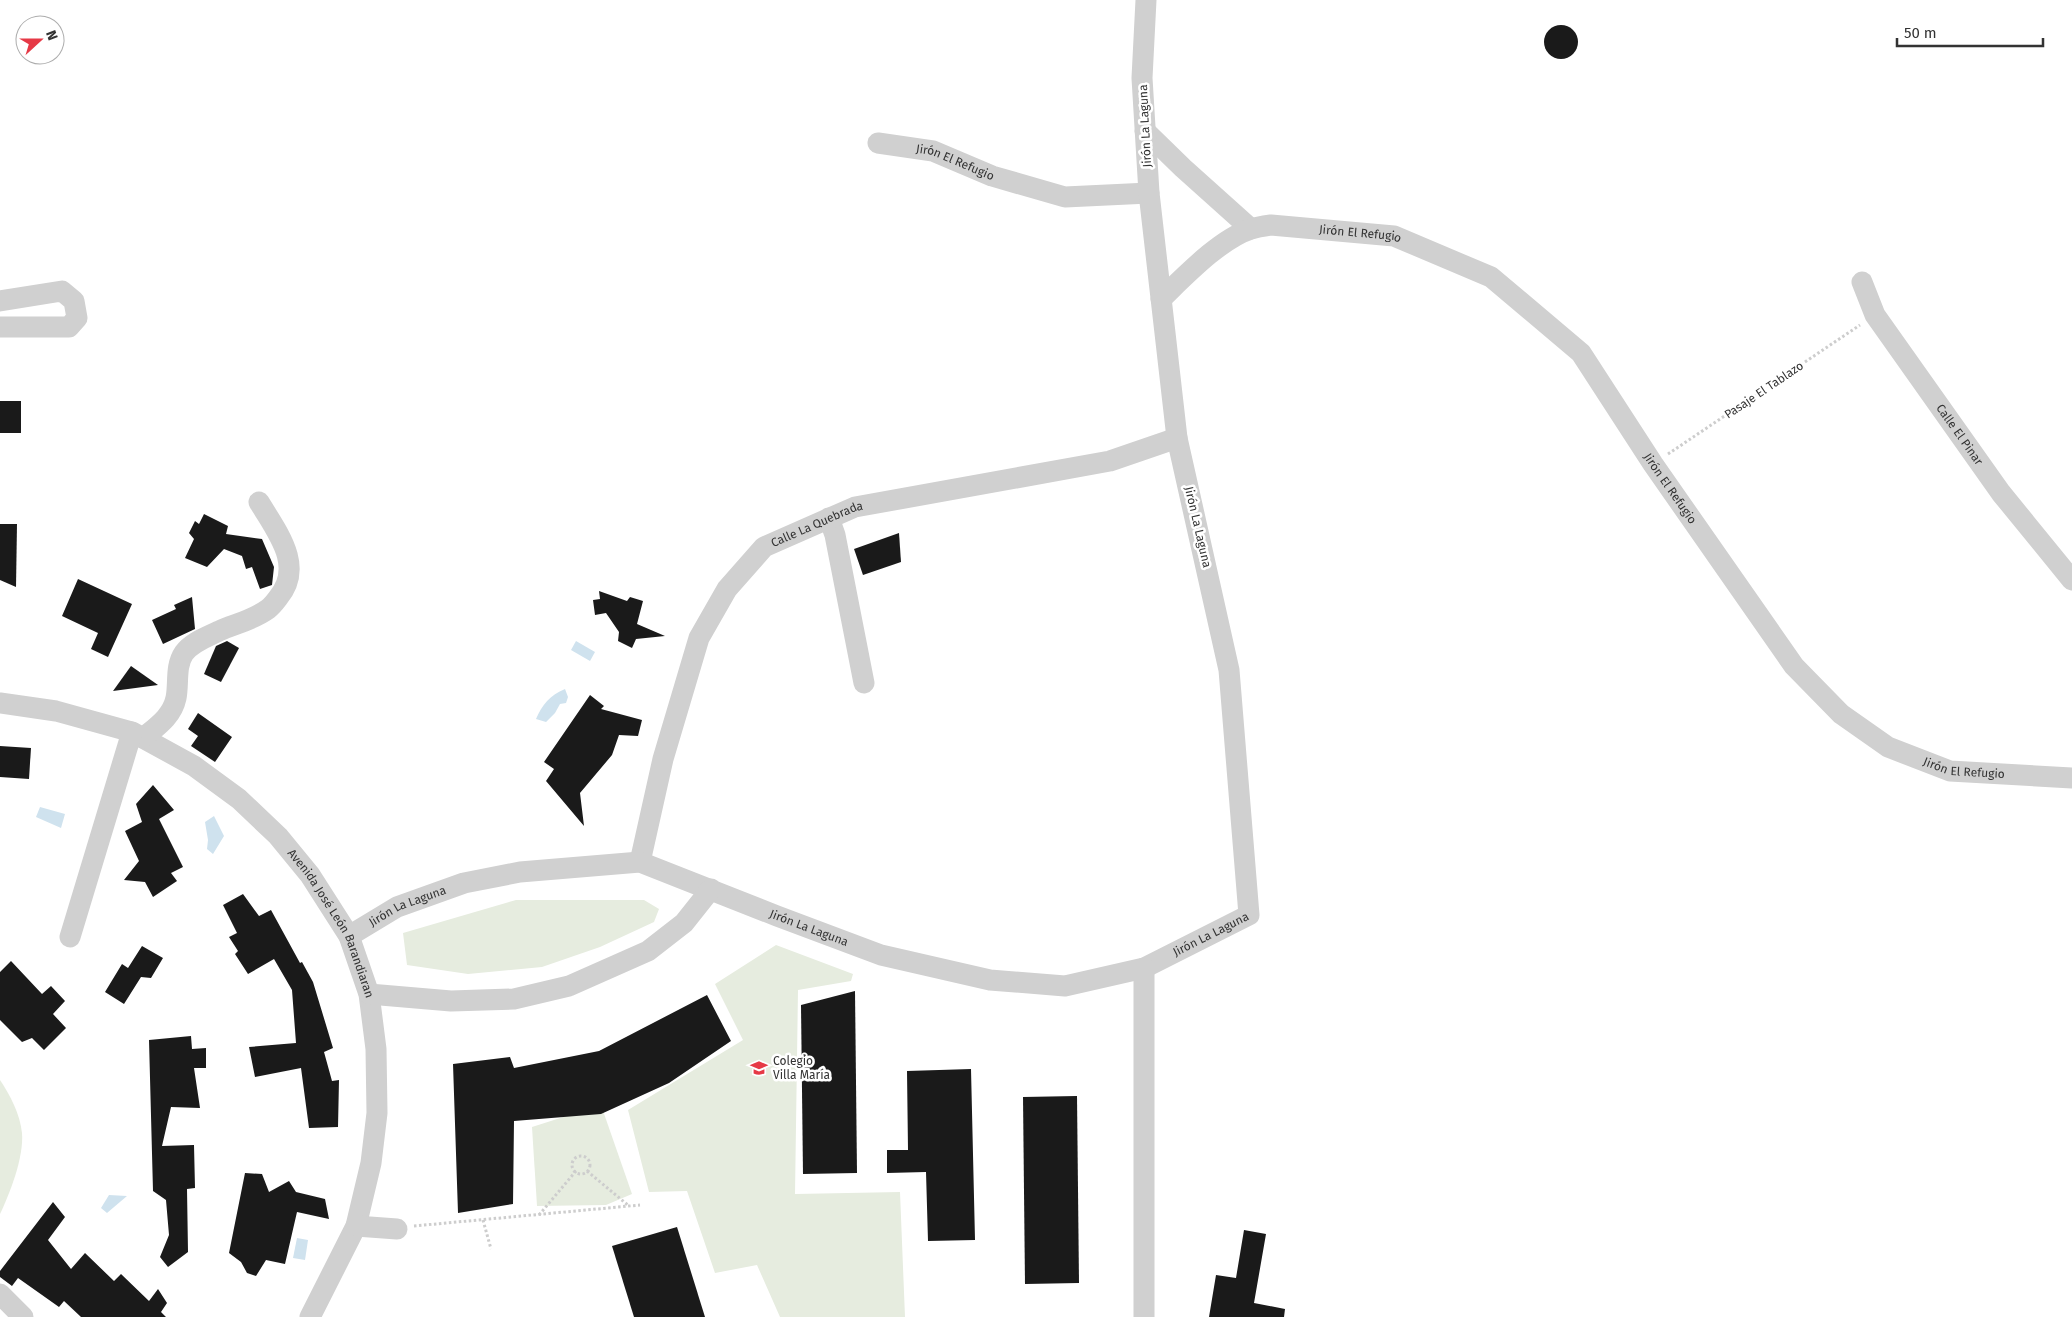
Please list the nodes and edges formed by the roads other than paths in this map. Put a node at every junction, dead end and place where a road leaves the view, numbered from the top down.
1 (1146, 0) edge
2 (1145, 131) junction
3 (878, 143) dead end
4 (1149, 192) junction
5 (1251, 229) junction
6 (1862, 282) dead end
7 (1161, 299) junction
8 (0, 301) edge
9 (0, 327) edge
10 (1177, 438) junction
11 (259, 502) dead end
12 (829, 518) junction
13 (2072, 580) edge
14 (864, 683) dead end
15 (0, 702) edge
16 (137, 735) junction
17 (2072, 778) edge
18 (640, 862) junction
19 (711, 889) junction
20 (349, 936) junction
21 (70, 937) dead end
22 (1144, 968) junction
23 (370, 994) junction
24 (356, 1226) junction
25 (402, 1228) road end
26 (0, 1294) edge
27 (23, 1317) edge
28 (310, 1317) edge
29 (1144, 1317) edge

1 - 2 street, Jirón La Laguna
2 - 4 street, Jirón La Laguna
2 - 5 street
3 - 4 street, Jirón El Refugio
4 - 7 street, Jirón La Laguna
5 - 7 street, Jirón El Refugio
5 - 17 street, Jirón El Refugio
6 - 13 street, Calle El Pinar
7 - 10 street, Jirón La Laguna
8 - 9 street
10 - 12 street, Calle La Quebrada
10 - 22 street, Jirón La Laguna
11 - 16 street
12 - 14 street
12 - 18 street, Calle La Quebrada
15 - 16 street, Avenida José León Barandiaran
16 - 20 street, Avenida José León Barandiaran
16 - 21 street
18 - 19 street, Jirón La Laguna
18 - 20 street, Jirón La Laguna
19 - 22 street, Jirón La Laguna
19 - 23 street
20 - 23 street, Avenida José León Barandiaran
22 - 29 street
23 - 24 street, Avenida José León Barandiaran
24 - 25 street
24 - 28 street, Avenida José León Barandiaran
26 - 27 street

